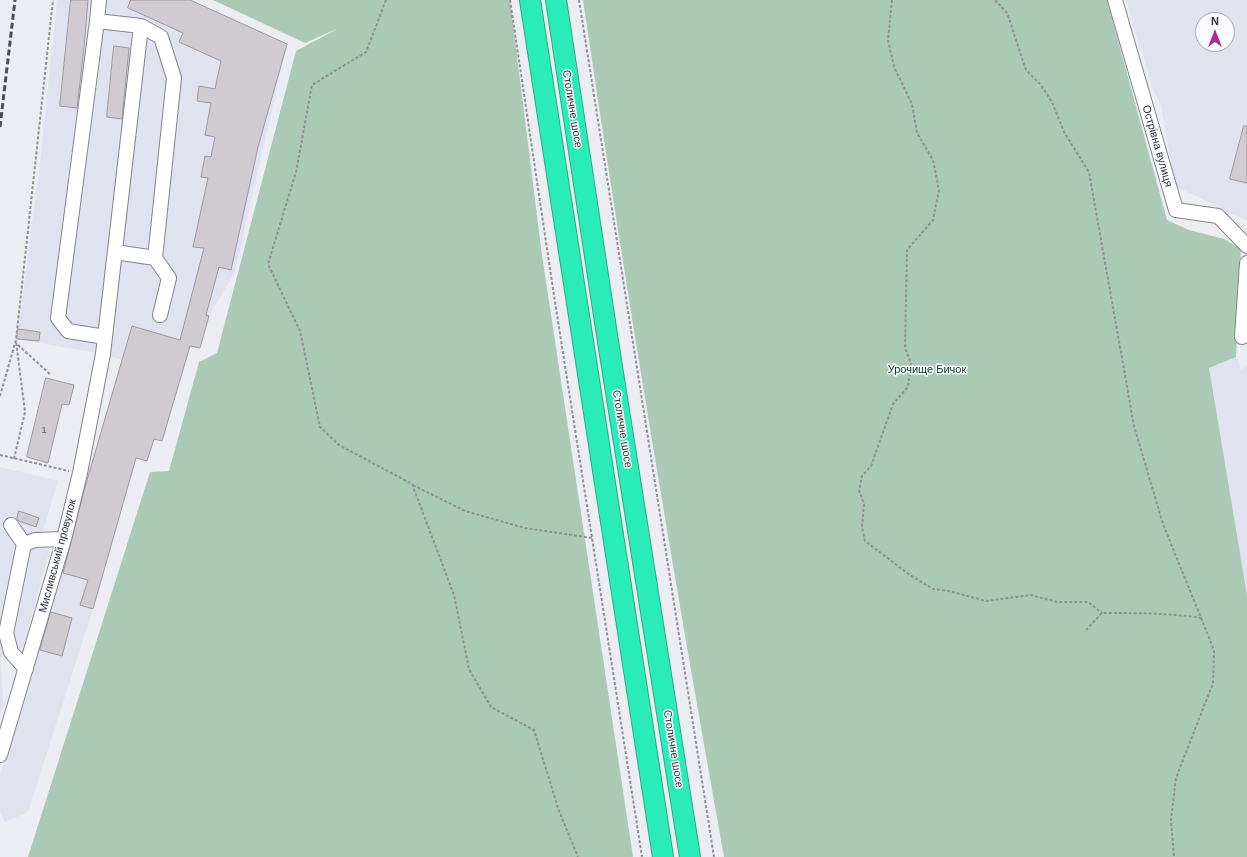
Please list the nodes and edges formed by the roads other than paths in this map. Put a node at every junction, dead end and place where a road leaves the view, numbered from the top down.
1 (99, 0) edge
2 (530, 0) edge
3 (556, 0) edge
4 (1115, 0) edge
5 (97, 21) junction
6 (141, 26) junction
7 (1247, 246) edge
8 (115, 252) junction
9 (155, 258) junction
10 (1247, 263) edge
11 (160, 315) dead end
12 (105, 337) junction
13 (1242, 337) dead end
14 (11, 525) dead end
15 (64, 539) junction
16 (24, 544) junction
17 (26, 669) junction
18 (0, 756) edge
19 (663, 857) edge
20 (690, 857) edge

1 - 5 lane
2 - 19 highway
3 - 20 highway, Столичне шосе
4 - 7 lane, Острівна вулиця
5 - 6 lane
5 - 12 lane
6 - 8 lane, Мисливський провулок
6 - 9 lane
8 - 9 lane
8 - 12 lane, Мисливський провулок
9 - 11 lane
10 - 13 lane
12 - 15 lane, Мисливський провулок
14 - 16 lane
15 - 16 lane
15 - 17 lane, Мисливський провулок
16 - 17 lane
17 - 18 lane, Мисливський провулок

